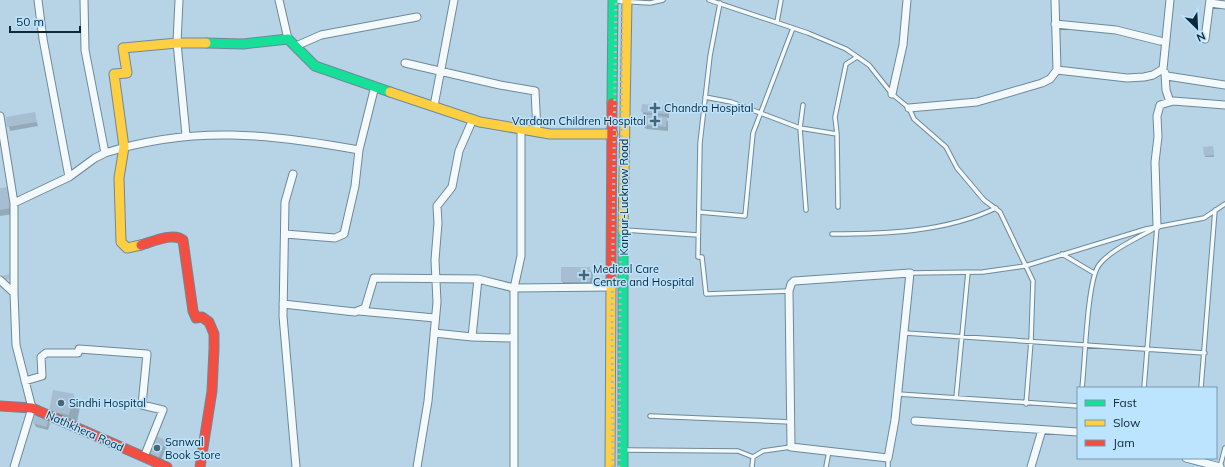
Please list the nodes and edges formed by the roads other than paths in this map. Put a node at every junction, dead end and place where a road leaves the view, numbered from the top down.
1 (38, 0) edge
2 (84, 0) edge
3 (179, 0) edge
4 (279, 0) edge
5 (454, 0) edge
6 (627, 0) edge
7 (662, 0) edge
8 (709, 0) edge
9 (781, 0) edge
10 (907, 0) edge
11 (1055, 0) edge
12 (1170, 0) edge
13 (613, 1) edge
14 (1210, 2) edge
15 (720, 3) junction
16 (1225, 5) edge
17 (417, 17) dead end
18 (777, 22) junction
19 (1055, 24) junction
20 (793, 28) junction
21 (288, 39) junction
22 (1205, 39) dead end
23 (1160, 41) dead end
24 (177, 43) junction
25 (296, 46) junction
26 (857, 57) junction
27 (405, 63) dead end
28 (440, 70) junction
29 (1057, 70) junction
30 (1164, 72) junction
31 (1225, 85) edge
32 (375, 86) junction
33 (892, 94) junction
34 (705, 97) junction
35 (1170, 102) junction
36 (803, 105) dead end
37 (1225, 105) edge
38 (434, 106) junction
39 (909, 108) junction
40 (761, 113) junction
41 (0, 116) edge
42 (473, 119) junction
43 (800, 128) junction
44 (522, 129) junction
45 (537, 131) junction
46 (613, 134) junction
47 (838, 134) junction
48 (186, 135) junction
49 (124, 147) junction
50 (359, 150) junction
51 (105, 153) junction
52 (294, 174) dead end
53 (69, 177) junction
54 (14, 203) junction
55 (1225, 204) edge
56 (838, 207) dead end
57 (996, 208) junction
58 (806, 210) dead end
59 (1215, 210) junction
60 (699, 212) junction
61 (1158, 226) junction
62 (623, 230) junction
63 (285, 234) junction
64 (832, 234) dead end
65 (698, 235) junction
66 (1062, 254) junction
67 (1025, 266) junction
68 (968, 272) junction
69 (910, 273) junction
70 (1094, 273) junction
71 (436, 278) junction
72 (478, 279) junction
73 (0, 280) edge
74 (13, 281) junction
75 (612, 287) junction
76 (3, 288) edge
77 (514, 288) junction
78 (789, 291) junction
79 (14, 293) junction
80 (283, 304) junction
81 (359, 311) junction
82 (435, 318) junction
83 (434, 333) junction
84 (904, 333) junction
85 (472, 337) junction
86 (963, 337) junction
87 (514, 338) junction
88 (1031, 341) junction
89 (1087, 344) junction
90 (1148, 348) junction
91 (1205, 353) junction
92 (25, 381) junction
93 (1082, 387) edge
94 (1144, 387) edge
95 (1201, 387) edge
96 (898, 394) junction
97 (611, 398) junction
98 (624, 398) junction
99 (956, 398) junction
100 (1026, 404) junction
101 (0, 406) edge
102 (1077, 406) edge
103 (32, 408) junction
104 (650, 416) dead end
105 (792, 422) junction
106 (915, 422) dead end
107 (1042, 430) junction
108 (1077, 432) edge
109 (791, 447) junction
110 (1225, 448) edge
111 (623, 450) junction
112 (829, 451) junction
113 (144, 457) junction
114 (753, 457) junction
115 (888, 458) junction
116 (1196, 464) edge
117 (162, 466) edge
118 (14, 467) edge
119 (200, 467) edge
120 (296, 467) edge
121 (417, 467) edge
122 (514, 467) edge
123 (610, 467) edge
124 (623, 467) edge
125 (752, 467) edge
126 (826, 467) edge
127 (888, 467) edge
128 (1031, 467) edge
129 (1220, 467) edge

1 - 53 street
2 - 51 street
3 - 24 street
4 - 21 street
5 - 28 street
6 - 7 lane
6 - 13 lane
6 - 62 street, Kanpur-Lucknow Road
8 - 15 lane
9 - 18 lane
10 - 33 street
11 - 19 street
12 - 30 street
13 - 46 street, Kanpur-Lucknow Road
14 - 16 street
14 - 22 street
15 - 18 lane
15 - 34 lane
17 - 25 street
18 - 20 lane
19 - 23 street
19 - 29 street
20 - 26 lane
20 - 40 lane
21 - 24 street
21 - 25 street
24 - 48 street
24 - 49 street
25 - 32 street
26 - 33 lane
26 - 47 lane
27 - 28 street
28 - 38 street
28 - 45 street
29 - 30 street
29 - 39 street
30 - 31 street
30 - 35 street
32 - 38 street
32 - 50 street
33 - 39 lane
34 - 40 lane
34 - 60 lane
35 - 37 street
35 - 61 street
36 - 43 lane
38 - 42 street
39 - 57 lane
40 - 43 lane
40 - 60 lane
41 - 54 street
42 - 44 street
42 - 71 street
43 - 47 lane
43 - 58 lane
44 - 45 street
44 - 77 street
45 - 46 street
46 - 75 street, Kanpur-Lucknow Road
47 - 56 lane
48 - 49 street
48 - 50 street
49 - 51 street
49 - 119 street
50 - 63 street
51 - 53 street
52 - 63 street
53 - 54 street
54 - 74 street
55 - 59 lane
57 - 64 lane
57 - 67 lane
59 - 61 lane
59 - 91 lane
60 - 65 lane
61 - 66 lane
61 - 70 lane
61 - 90 lane
62 - 65 lane
62 - 98 street, Kanpur-Lucknow Road
63 - 80 street
65 - 78 lane
66 - 67 lane
66 - 70 lane
67 - 68 lane
67 - 88 lane
68 - 69 lane
68 - 86 lane
69 - 78 street
69 - 84 street
70 - 89 lane
71 - 72 street
71 - 81 street
71 - 82 street
72 - 77 street
72 - 85 street
73 - 76 street
74 - 76 street
74 - 79 street
75 - 77 street
75 - 97 street, Kanpur-Lucknow Road
76 - 79 street
77 - 87 street
78 - 105 street
79 - 92 street
80 - 81 street
80 - 120 street
81 - 82 street
82 - 83 street
83 - 85 street
83 - 121 street
84 - 86 lane
84 - 96 street
85 - 87 street
86 - 88 lane
86 - 99 lane
87 - 122 street
88 - 89 lane
88 - 100 lane
89 - 90 lane
89 - 93 lane
90 - 91 lane
90 - 94 lane
91 - 95 lane
92 - 103 street
92 - 113 street
96 - 99 lane
96 - 115 street
97 - 98 street
97 - 123 street, Kanpur-Lucknow Road
98 - 111 street, Kanpur-Lucknow Road
99 - 100 lane
100 - 102 lane
101 - 103 street, Nathkhera Road
103 - 113 street, Nathkhera Road
103 - 118 street
104 - 105 lane
105 - 109 street
106 - 107 street
107 - 108 street
107 - 128 street
109 - 112 street
109 - 114 lane
110 - 129 lane
111 - 114 lane
111 - 124 street, Kanpur-Lucknow Road
112 - 115 street
112 - 126 lane
113 - 117 street, Nathkhera Road
114 - 125 lane
115 - 127 lane
116 - 129 street

